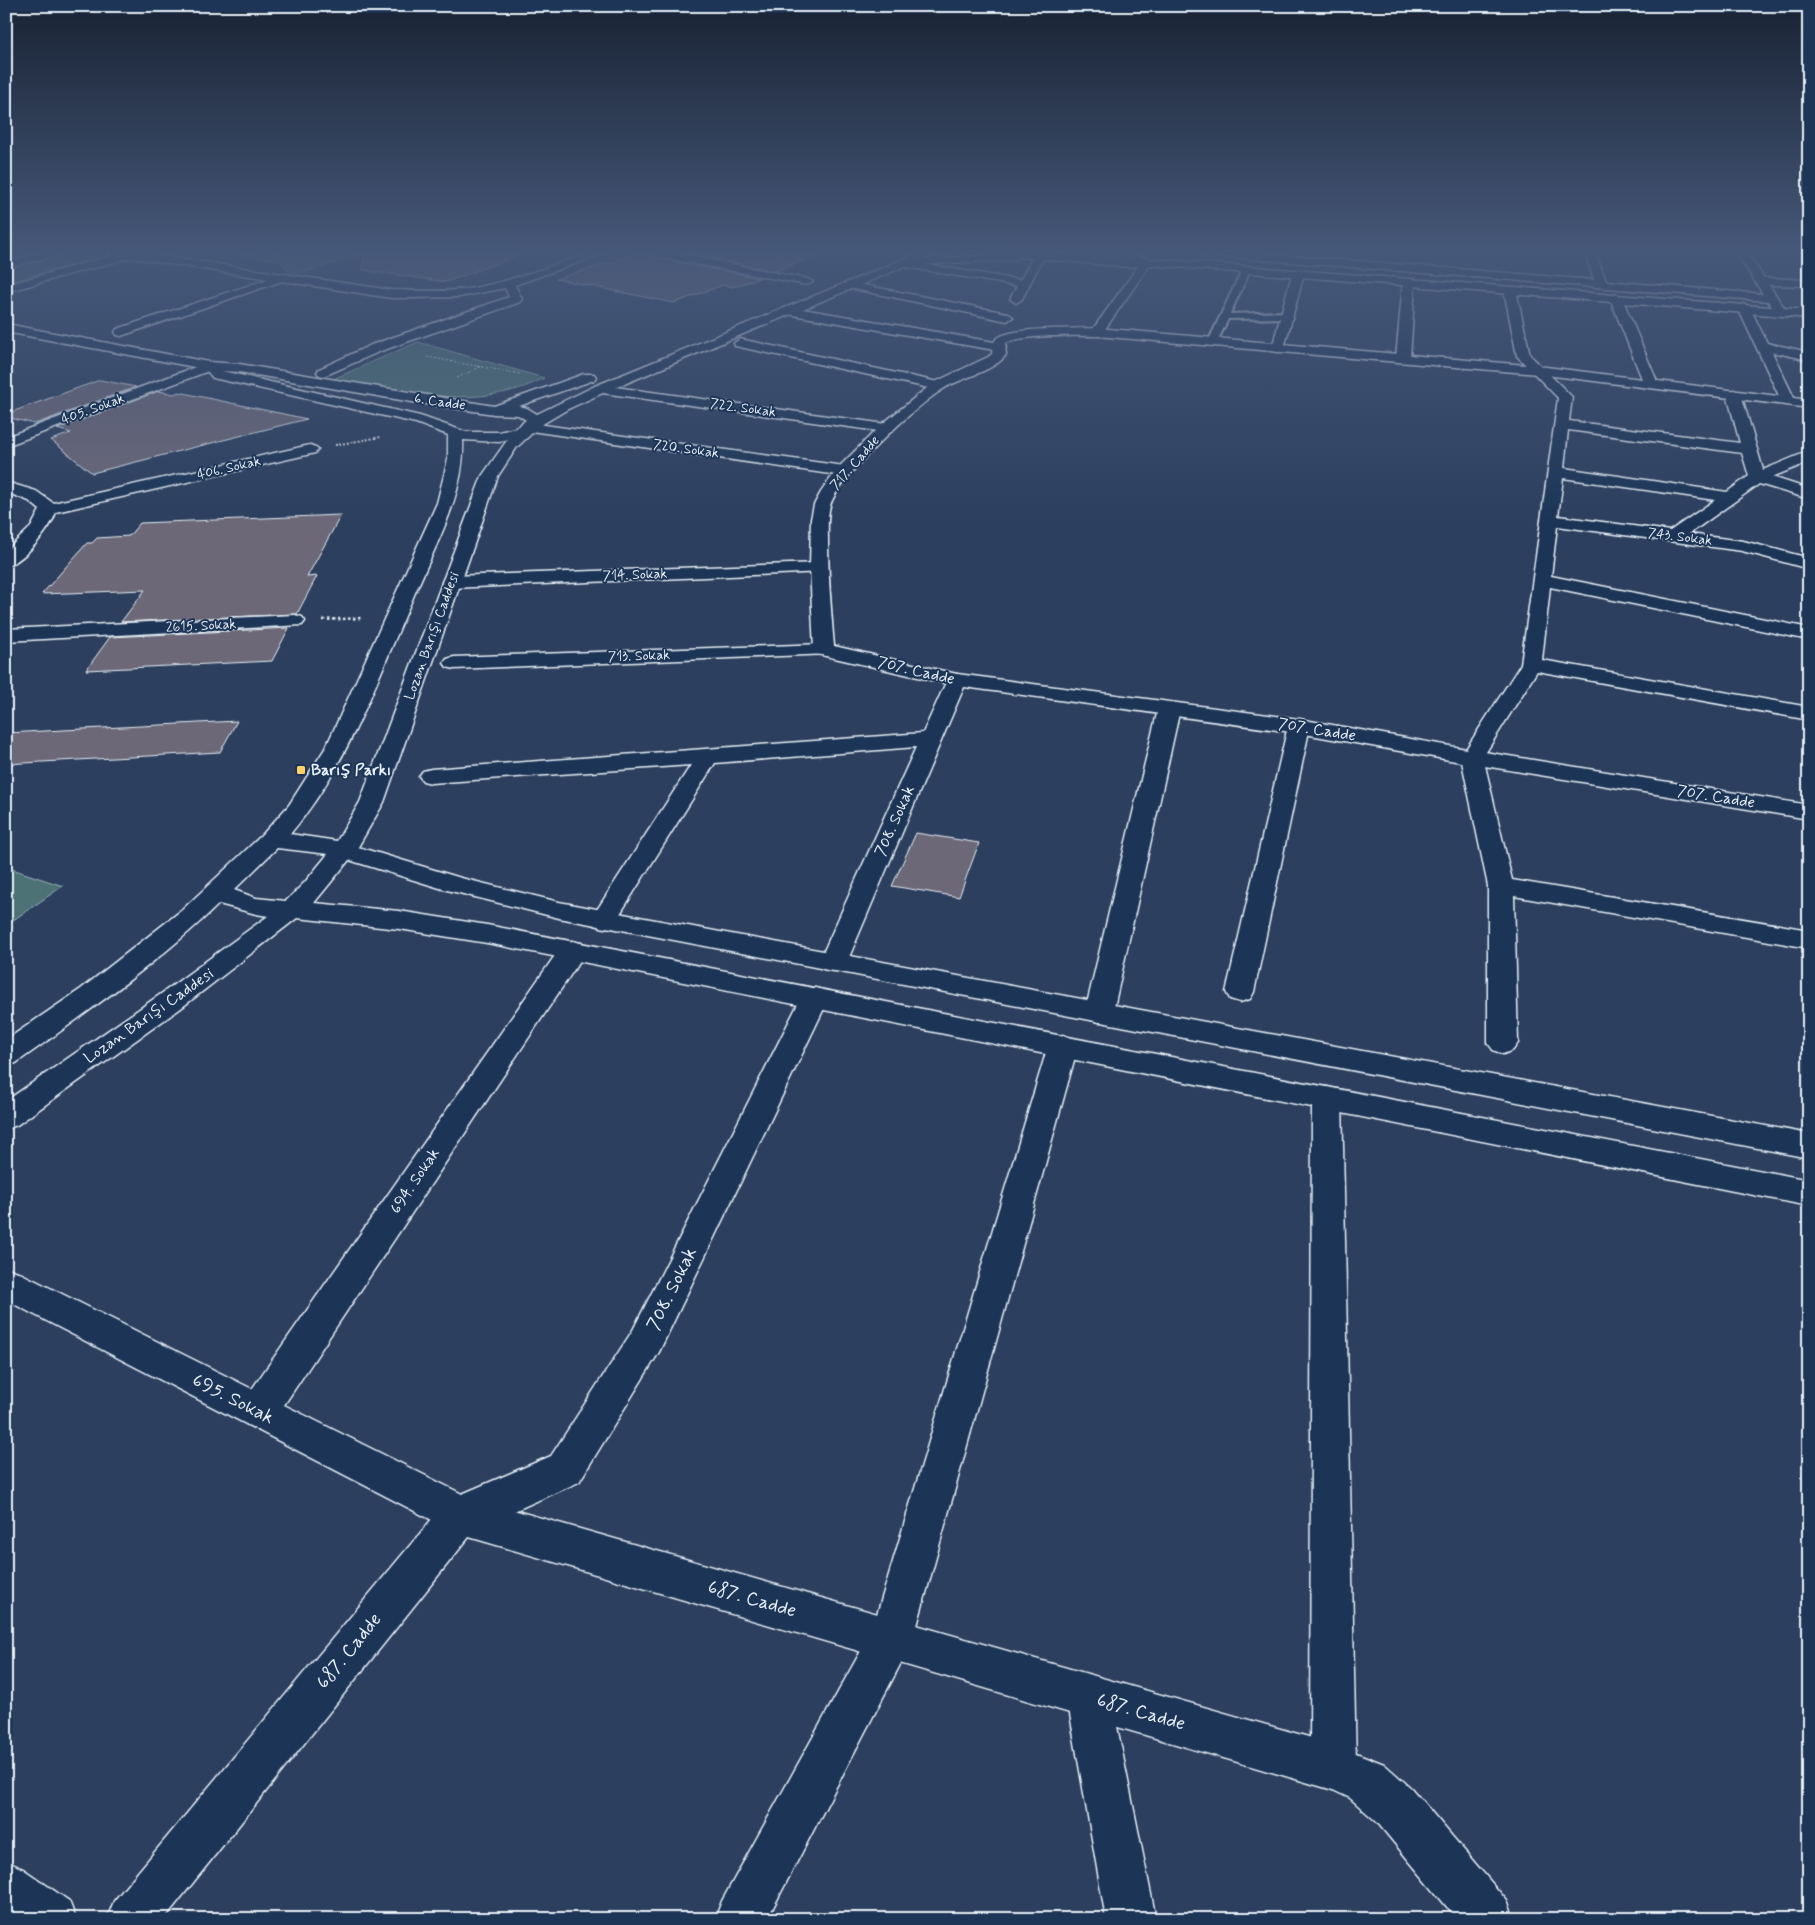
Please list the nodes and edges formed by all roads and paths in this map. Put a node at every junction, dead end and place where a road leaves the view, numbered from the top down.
1 (80, 342) edge
2 (394, 342) edge
3 (682, 342) edge
4 (711, 342) edge
5 (987, 342) edge
6 (1006, 342) edge
7 (1213, 342) edge
8 (1280, 342) edge
9 (1404, 342) edge
10 (1521, 342) edge
11 (1633, 342) edge
12 (1760, 342) edge
13 (740, 343) dead end
14 (1001, 344) junction
15 (1762, 346) junction
16 (376, 348) junction
17 (1278, 348) junction
18 (655, 352) dead end
19 (1809, 356) edge
20 (1403, 358) junction
21 (209, 366) junction
22 (1538, 370) junction
23 (324, 372) dead end
24 (600, 373) dead end
25 (526, 375) dead end
26 (1650, 384) junction
27 (938, 386) junction
28 (600, 389) junction
29 (1734, 394) junction
30 (1788, 400) junction
31 (1809, 404) edge
32 (494, 410) junction
33 (1562, 425) junction
34 (529, 427) junction
35 (886, 428) junction
36 (455, 434) junction
37 (383, 437) dead end
38 (6, 442) edge
39 (1749, 448) junction
40 (310, 450) joint
41 (1809, 456) edge
42 (844, 471) junction
43 (1556, 472) junction
44 (1757, 478) junction
45 (6, 488) edge
46 (1809, 494) edge
47 (1730, 498) junction
48 (49, 509) junction
49 (1549, 520) junction
50 (1674, 536) junction
51 (6, 561) edge
52 (1809, 564) edge
53 (819, 568) junction
54 (1542, 580) junction
55 (451, 582) junction
56 (395, 616) junction
57 (296, 621) joint
58 (1809, 634) edge
59 (6, 635) edge
60 (824, 650) junction
61 (454, 663) dead end
62 (1531, 664) junction
63 (957, 680) junction
64 (1169, 708) junction
65 (1809, 714) edge
66 (1299, 726) junction
67 (931, 739) junction
68 (1472, 757) junction
69 (708, 758) junction
70 (431, 776) dead end
71 (1809, 812) edge
72 (271, 840) junction
73 (343, 851) junction
74 (1501, 886) junction
75 (217, 892) junction
76 (289, 911) junction
77 (604, 918) junction
78 (1809, 939) edge
79 (573, 950) junction
80 (833, 962) junction
81 (1240, 992) dead end
82 (815, 998) junction
83 (1099, 1012) junction
84 (1503, 1043) dead end
85 (1063, 1046) junction
86 (6, 1055) edge
87 (1327, 1098) junction
88 (6, 1117) edge
89 (1809, 1146) edge
90 (1809, 1193) edge
91 (6, 1283) edge
92 (258, 1412) junction
93 (460, 1515) junction
94 (891, 1640) junction
95 (1089, 1697) junction
96 (1333, 1767) junction
97 (6, 1886) edge
98 (50, 1919) edge
99 (132, 1919) edge
100 (740, 1919) edge
101 (1131, 1919) edge
102 (1489, 1919) edge

1 - 21 street, 6. Cadde
2 - 16 street
3 - 18 street, Lozan Barışı Caddesi
4 - 28 street, Lozan Barışı Caddesi
5 - 14 street
6 - 14 street
7 - 17 street
8 - 17 street
9 - 20 street
10 - 22 street
11 - 26 street
12 - 15 street
13 - 27 street
14 - 27 street, 717. Cadde
15 - 19 street
15 - 30 street
16 - 23 street
16 - 25 path
17 - 20 street
20 - 22 street
21 - 32 street, 6. Cadde
21 - 36 street, 6. Cadde
21 - 38 street, 405. Sokak
22 - 26 street
22 - 33 street
24 - 32 street
26 - 29 street
27 - 35 street, 717. Cadde
28 - 34 street, Lozan Barışı Caddesi
28 - 35 street, 722. Sokak
29 - 30 street
29 - 39 street
30 - 31 street
32 - 34 street
32 - 36 street
33 - 39 street
33 - 43 street
34 - 36 street, Lozan Barışı Caddesi
34 - 42 street, 720. Sokak
34 - 55 street, Lozan Barışı Caddesi
35 - 42 street, 717. Cadde
36 - 56 street
37 - 40 path
39 - 44 street
40 - 48 street, 406. Sokak
41 - 44 street
42 - 53 street, 717. Cadde
43 - 47 street
43 - 49 street
44 - 46 street
44 - 47 street
45 - 48 street
47 - 50 street
48 - 51 street
49 - 50 street, 743. Sokak
49 - 54 street
50 - 52 street, 743. Sokak
53 - 55 street, 714. Sokak
53 - 60 street, 717. Cadde
54 - 58 street
54 - 62 street
55 - 73 street, Lozan Barışı Caddesi
56 - 57 path
56 - 72 street
57 - 59 street, 2615. Sokak
60 - 61 street, 713. Sokak
60 - 63 street, 707. Cadde
62 - 65 street
62 - 68 street
63 - 64 street, 707. Cadde
63 - 67 street, 708. Sokak
64 - 66 street, 707. Cadde
64 - 83 street
66 - 68 street, 707. Cadde
66 - 81 street
67 - 69 street
67 - 80 street, 708. Sokak
68 - 71 street, 707. Cadde
68 - 74 street
69 - 70 street
69 - 77 street
72 - 73 street
72 - 75 street
73 - 76 street, Lozan Barışı Caddesi
73 - 77 street
74 - 78 street
74 - 84 street
75 - 76 street
75 - 86 street
76 - 79 street
76 - 88 street, Lozan Barışı Caddesi
77 - 80 street
79 - 82 street
79 - 92 street, 694. Sokak
80 - 83 street
82 - 85 street
82 - 93 street, 708. Sokak
83 - 89 street
85 - 87 street
85 - 94 street
87 - 90 street
87 - 96 street
91 - 92 street, 695. Sokak
92 - 93 street, 695. Sokak
93 - 94 street, 687. Cadde
93 - 99 street, 687. Cadde
94 - 95 street, 687. Cadde
94 - 100 street
95 - 96 street, 687. Cadde
95 - 101 street
96 - 102 street, 687. Cadde
97 - 98 street

